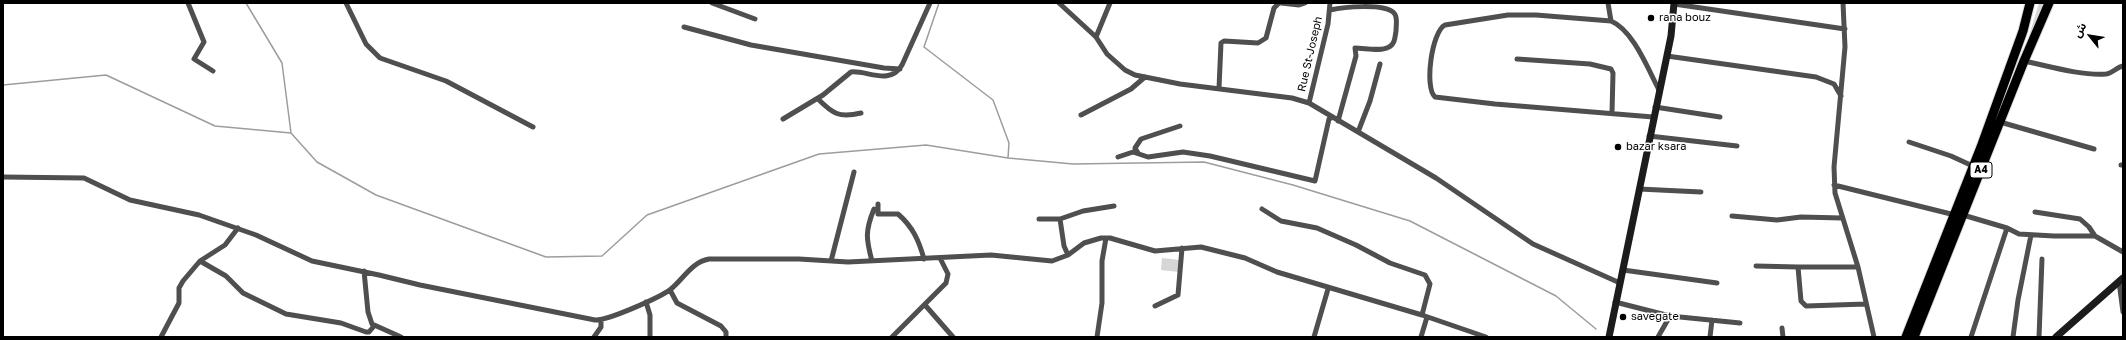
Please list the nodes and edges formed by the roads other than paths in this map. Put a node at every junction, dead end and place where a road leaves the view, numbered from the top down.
1 (188, 3) edge
2 (346, 3) edge
3 (712, 3) edge
4 (930, 3) edge
5 (1059, 3) edge
6 (1110, 3) edge
7 (1280, 3) edge
8 (1305, 3) edge
9 (1330, 3) edge
10 (1608, 3) edge
11 (2030, 3) edge
12 (2049, 3) edge
13 (1674, 4) edge
14 (1845, 4) edge
15 (1330, 10) junction
16 (755, 19) dead end
17 (1611, 21) junction
18 (684, 28) dead end
19 (1845, 29) junction
20 (1096, 37) junction
21 (1667, 56) junction
22 (1517, 59) dead end
23 (2024, 61) junction
24 (1380, 64) dead end
25 (2123, 66) edge
26 (900, 69) junction
27 (213, 71) dead end
28 (1145, 77) junction
29 (1219, 88) junction
30 (1659, 90) junction
31 (1841, 97) junction
32 (818, 99) junction
33 (1309, 103) junction
34 (1655, 107) junction
35 (861, 113) dead end
36 (1612, 113) junction
37 (1082, 115) dead end
38 (1333, 117) junction
39 (1653, 117) junction
40 (1720, 117) dead end
41 (783, 119) dead end
42 (1338, 121) junction
43 (2000, 122) junction
44 (533, 126) dead end
45 (1180, 126) dead end
46 (1358, 132) junction
47 (1649, 136) junction
48 (1908, 142) dead end
49 (1737, 146) dead end
50 (2094, 148) dead end
51 (1138, 152) junction
52 (1118, 157) dead end
53 (1977, 168) junction
54 (854, 172) dead end
55 (3, 177) edge
56 (1834, 185) junction
57 (1639, 189) junction
58 (1701, 192) dead end
59 (1114, 206) dead end
60 (1262, 209) dead end
61 (2035, 212) dead end
62 (1959, 215) junction
63 (1732, 216) dead end
64 (1842, 218) junction
65 (1039, 219) dead end
66 (1060, 219) junction
67 (238, 228) junction
68 (2007, 228) junction
69 (2031, 235) junction
70 (2095, 236) junction
71 (1106, 238) junction
72 (1182, 248) junction
73 (2123, 252) edge
74 (1068, 255) junction
75 (940, 258) junction
76 (924, 259) junction
77 (2042, 259) dead end
78 (200, 261) junction
79 (831, 261) junction
80 (872, 261) junction
81 (1756, 266) dead end
82 (1798, 267) junction
83 (1858, 267) junction
84 (1623, 270) junction
85 (364, 271) junction
86 (2121, 280) edge
87 (1620, 283) junction
88 (1717, 283) dead end
89 (1328, 289) junction
90 (670, 290) junction
91 (646, 302) junction
92 (1615, 302) junction
93 (1866, 304) junction
94 (925, 305) junction
95 (1155, 306) dead end
96 (2123, 312) edge
97 (1425, 316) junction
98 (1670, 316) junction
99 (601, 320) junction
100 (1712, 320) junction
101 (1740, 322) dead end
102 (374, 326) junction
103 (1782, 328) dead end
104 (160, 337) edge
105 (401, 337) edge
106 (594, 337) edge
107 (650, 337) edge
108 (726, 337) edge
109 (892, 337) edge
110 (953, 337) edge
111 (1097, 337) edge
112 (1314, 337) edge
113 (1421, 337) edge
114 (1486, 337) edge
115 (1609, 337) edge
116 (1658, 337) edge
117 (1710, 337) edge
118 (1783, 337) edge
119 (1874, 337) edge
120 (1906, 337) edge
121 (1914, 337) edge
122 (1971, 337) edge
123 (2013, 337) edge
124 (2039, 337) edge
125 (2056, 337) edge

1 - 27 street
2 - 44 street
3 - 16 street
4 - 26 street
5 - 20 street
6 - 20 street
7 - 8 street
7 - 29 street
9 - 15 street, Rue St-Joseph
10 - 17 street
11 - 53 highway, A4
12 - 23 highway, A4
13 - 19 street
13 - 21 street
14 - 19 street
15 - 33 street, Rue St-Joseph
15 - 42 street
17 - 30 street
17 - 36 street
18 - 26 street
19 - 31 street
20 - 28 street
21 - 30 street
21 - 31 street
22 - 36 street
23 - 25 street
23 - 43 highway, A4
24 - 46 street
26 - 32 street
28 - 29 street
28 - 37 street
29 - 33 street
30 - 34 street
31 - 56 street
32 - 35 street
32 - 41 street
33 - 38 street
34 - 39 street
34 - 40 street
36 - 39 street
38 - 42 street
38 - 51 street
39 - 47 street
42 - 46 street
43 - 50 street
43 - 53 highway, A4
45 - 51 street
46 - 87 street
47 - 49 street
47 - 57 street
48 - 53 street
51 - 52 street
53 - 62 highway, A4
54 - 79 street
55 - 67 street
56 - 62 street
56 - 64 street
57 - 58 street
57 - 84 street
59 - 66 street
60 - 97 street
61 - 70 street
62 - 68 street
62 - 120 highway, A4
62 - 121 highway, A4
63 - 64 street
64 - 83 street
65 - 66 street
66 - 74 street
67 - 78 street
67 - 85 street
68 - 69 street
68 - 122 street
69 - 70 street
69 - 123 street
70 - 73 street
71 - 72 street
71 - 74 street
71 - 111 street
72 - 89 street
72 - 95 street
74 - 75 street
75 - 76 street
75 - 94 street
76 - 80 street
76 - 80 street
77 - 124 street
78 - 102 street
78 - 104 street
79 - 80 street
79 - 90 street
81 - 82 street
82 - 83 street
82 - 93 street
83 - 93 street
84 - 87 street
84 - 88 street
85 - 99 street
85 - 102 street
86 - 96 street
86 - 125 street
87 - 92 street
89 - 97 street
89 - 112 street
90 - 91 street
90 - 108 street
91 - 99 street
91 - 107 street
92 - 98 street
92 - 115 street
93 - 119 street
94 - 109 street
94 - 110 street
97 - 113 street
97 - 114 street
98 - 100 street
98 - 116 street
99 - 106 street
100 - 101 street
100 - 117 street
102 - 105 street
103 - 118 street

